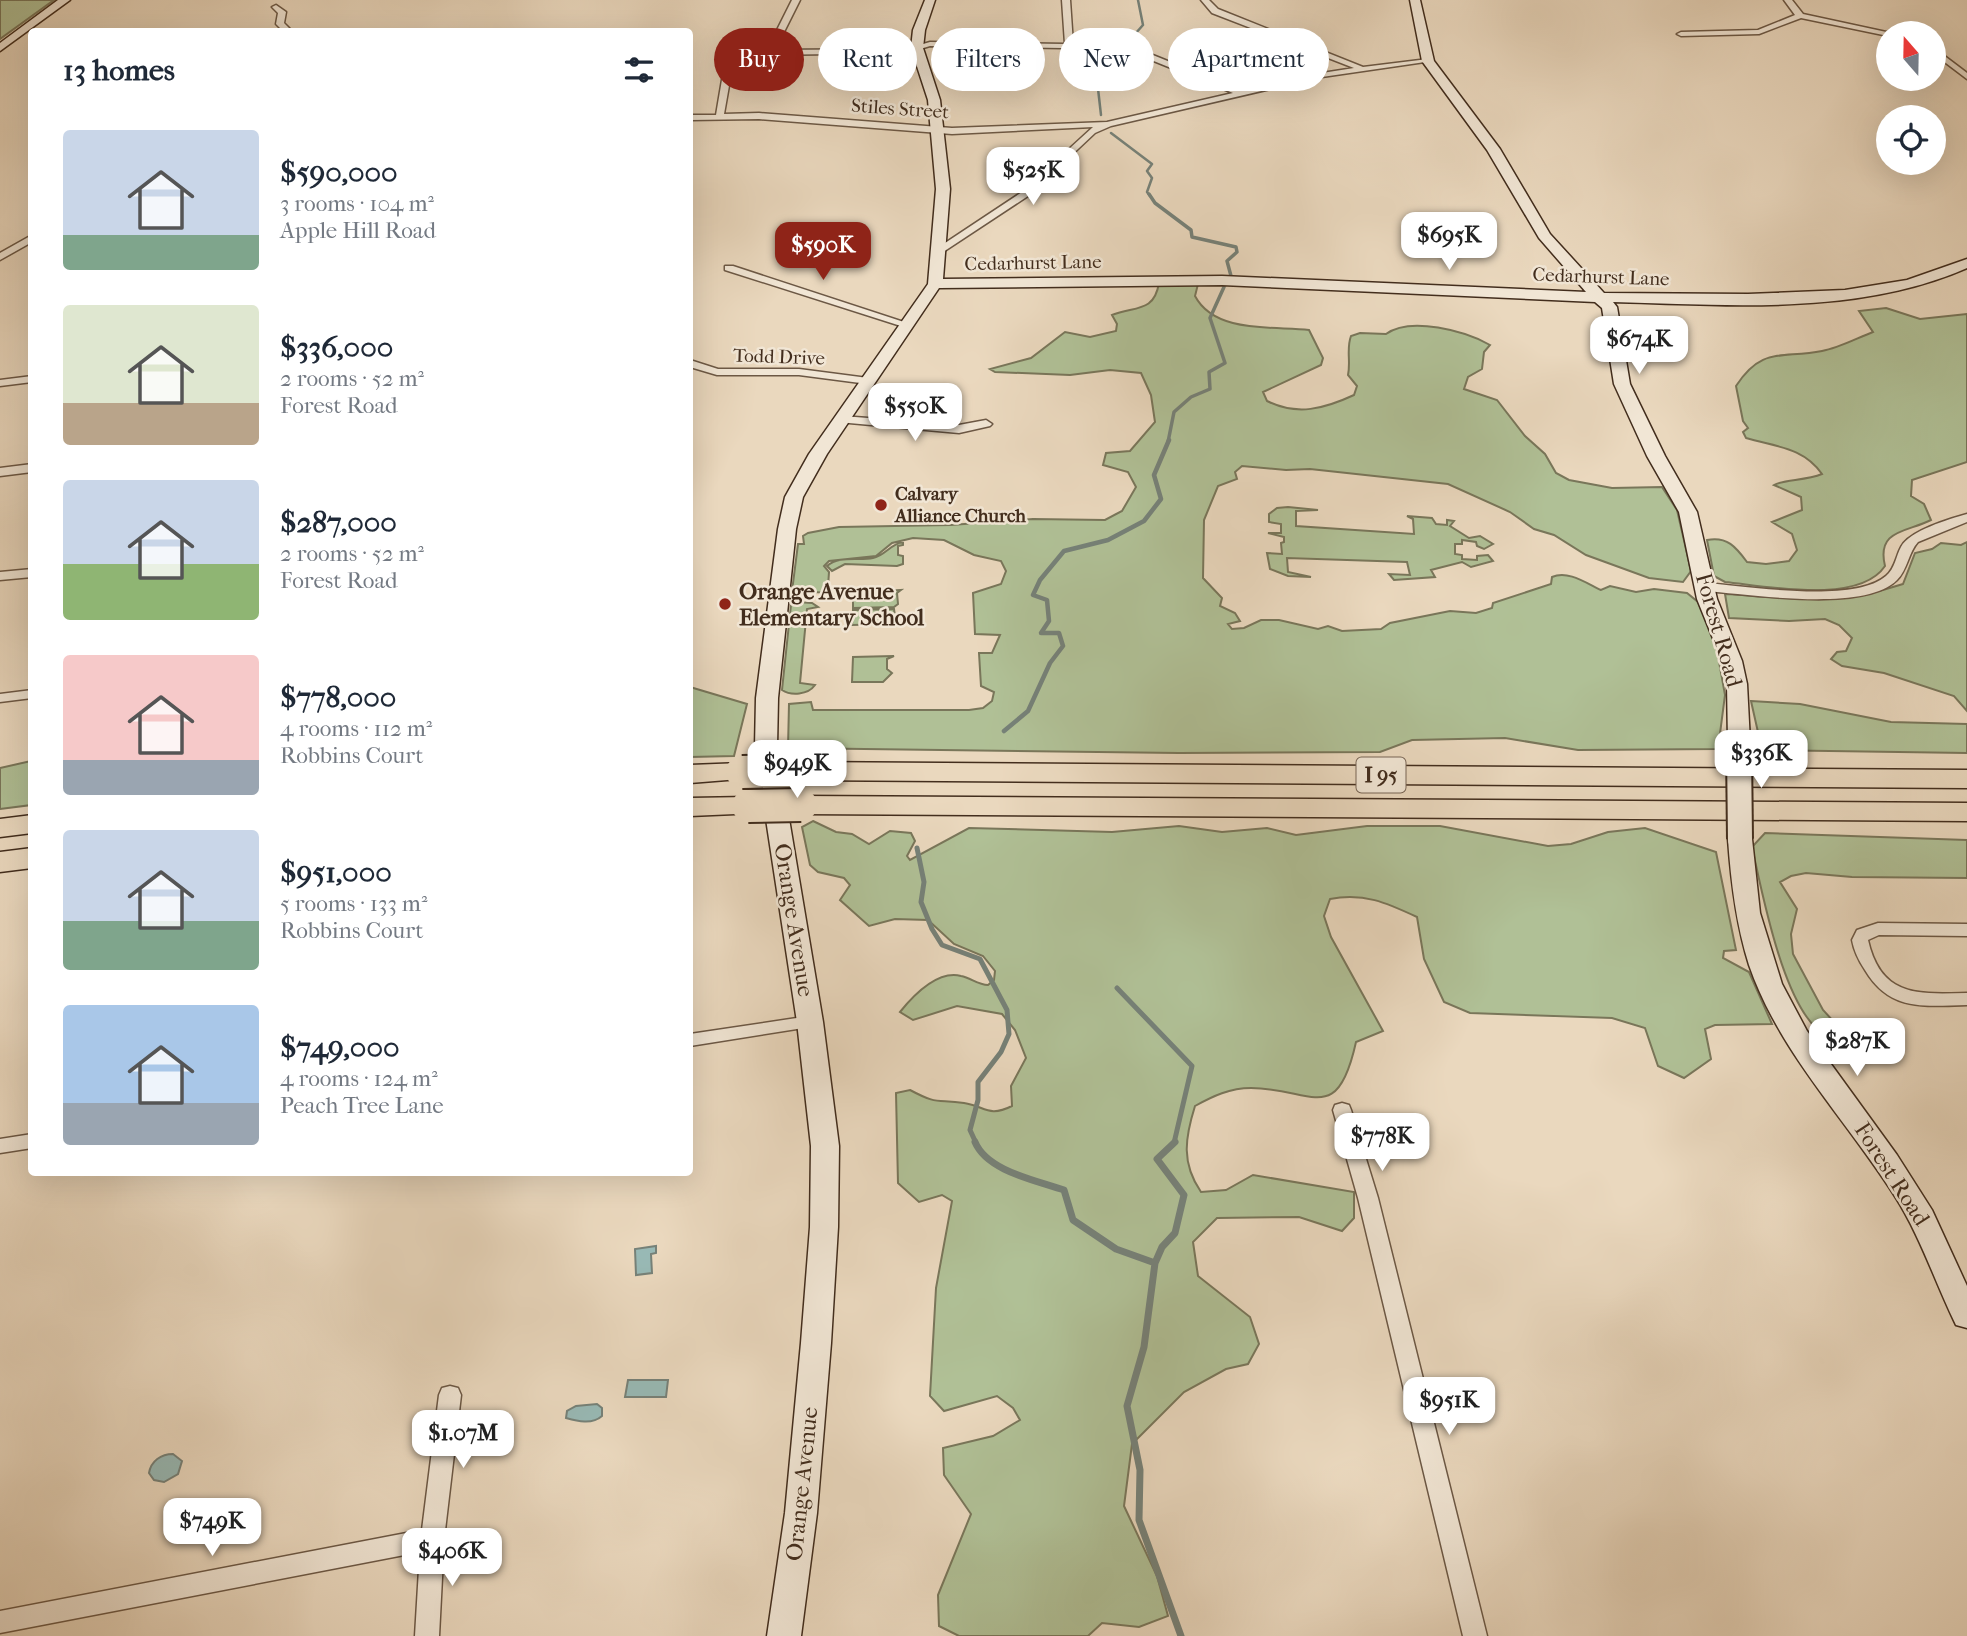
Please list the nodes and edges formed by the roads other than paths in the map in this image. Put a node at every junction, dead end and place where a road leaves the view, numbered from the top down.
1 (65, 0) edge
2 (796, 0) edge
3 (930, 0) edge
4 (1066, 0) edge
5 (1205, 0) edge
6 (1415, 0) edge
7 (1788, 0) edge
8 (276, 7) dead end
9 (1800, 16) junction
10 (284, 28) edge
11 (782, 28) edge
12 (1068, 28) edge
13 (1876, 32) edge
14 (1681, 34) dead end
15 (1059, 45) edge
16 (0, 48) edge
17 (918, 48) junction
18 (804, 53) edge
19 (1154, 57) edge
20 (1946, 60) edge
21 (1428, 61) junction
22 (1362, 68) junction
23 (1967, 77) edge
24 (724, 91) edge
25 (1242, 94) junction
26 (720, 115) junction
27 (693, 118) edge
28 (1108, 124) junction
29 (938, 130) junction
30 (28, 240) edge
31 (19, 246) junction
32 (28, 247) edge
33 (937, 253) junction
34 (0, 257) edge
35 (1967, 263) edge
36 (729, 268) dead end
37 (934, 284) junction
38 (1601, 298) junction
39 (908, 325) junction
40 (693, 364) edge
41 (28, 380) edge
42 (868, 381) junction
43 (0, 383) edge
44 (842, 420) junction
45 (986, 424) dead end
46 (28, 468) edge
47 (0, 472) edge
48 (1967, 518) edge
49 (28, 573) edge
50 (0, 576) edge
51 (1705, 587) junction
52 (28, 694) edge
53 (0, 698) edge
54 (693, 774) edge
55 (1967, 777) edge
56 (693, 807) edge
57 (1786, 811) junction
58 (1967, 812) edge
59 (28, 824) edge
60 (1967, 825) edge
61 (0, 828) edge
62 (28, 858) edge
63 (0, 862) edge
64 (1967, 930) edge
65 (1967, 999) edge
66 (810, 1022) junction
67 (693, 1040) edge
68 (1342, 1110) dead end
69 (28, 1142) edge
70 (0, 1146) edge
71 (1965, 1308) edge
72 (450, 1395) dead end
73 (432, 1539) junction
74 (0, 1622) edge
75 (427, 1636) edge
76 (784, 1636) edge
77 (1475, 1636) edge

1 - 16 main road
2 - 11 street
3 - 17 main road
4 - 12 street
5 - 22 street
6 - 21 main road
7 - 9 street
8 - 10 street
9 - 13 street
9 - 14 street
15 - 17 street
17 - 18 street
17 - 29 main road, Orange Avenue
19 - 25 street
20 - 23 street
21 - 22 street
21 - 38 main road, Forest Road
22 - 25 street
24 - 26 street
25 - 28 street
26 - 27 street, Stiles Street
26 - 29 street, Stiles Street
28 - 29 street, Stiles Street
28 - 33 street
29 - 33 main road, Orange Avenue
30 - 31 street
31 - 32 street
31 - 34 street
33 - 37 main road, Orange Avenue
35 - 38 street, Cedarhurst Lane
36 - 39 street
37 - 38 street, Cedarhurst Lane
37 - 39 main road, Orange Avenue
38 - 51 main road, Forest Road
39 - 42 main road, Orange Avenue
40 - 42 street, Todd Drive
41 - 43 street
42 - 44 main road, Orange Avenue
44 - 45 street
44 - 66 main road, Orange Avenue
46 - 47 street
48 - 51 street
49 - 50 street
51 - 71 main road, Forest Road, bridge
52 - 53 street
54 - 55 highway, I 95, bridge
56 - 57 highway, I 95, bridge
57 - 58 highway, I 95
57 - 60 highway
59 - 61 highway
62 - 63 highway
64 - 65 street
66 - 67 street
66 - 76 main road, Orange Avenue
68 - 77 street
69 - 70 street
72 - 73 street
73 - 74 street
73 - 75 street

